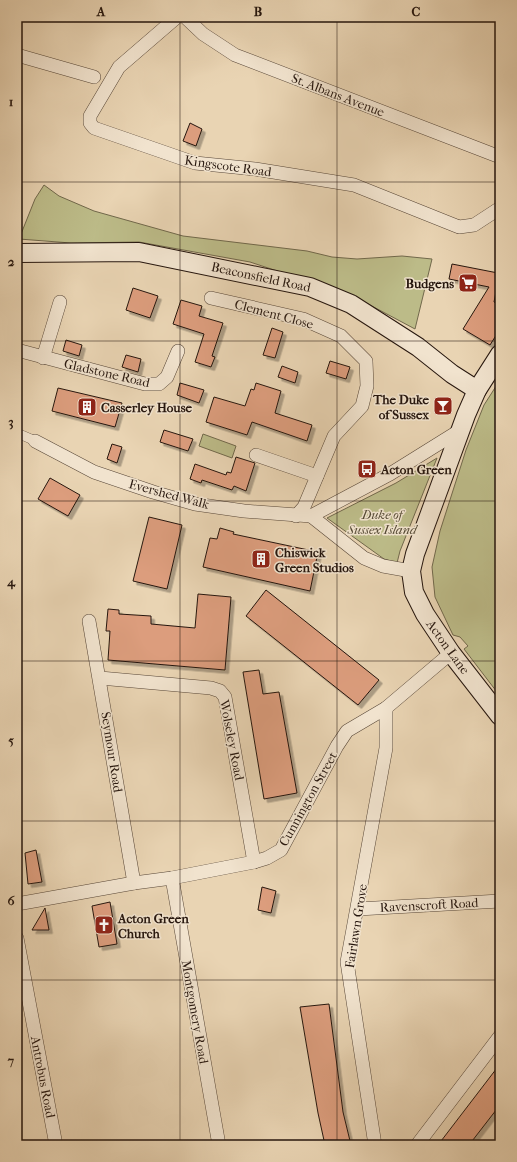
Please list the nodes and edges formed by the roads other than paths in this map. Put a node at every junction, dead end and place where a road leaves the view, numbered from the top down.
1 (177, 17) edge
2 (185, 17) edge
3 (17, 55) edge
4 (94, 77) dead end
5 (500, 156) edge
6 (500, 208) edge
7 (17, 253) edge
8 (211, 298) dead end
9 (60, 302) dead end
10 (17, 350) edge
11 (178, 351) dead end
12 (500, 354) edge
13 (43, 358) junction
14 (476, 390) junction
15 (459, 431) junction
16 (17, 433) edge
17 (33, 440) joint
18 (256, 455) dead end
19 (317, 476) junction
20 (296, 516) junction
21 (311, 516) junction
22 (411, 571) junction
23 (89, 621) dead end
24 (451, 653) junction
25 (100, 678) junction
26 (386, 708) junction
27 (500, 716) edge
28 (254, 862) junction
29 (172, 878) junction
30 (134, 883) junction
31 (500, 900) edge
32 (17, 904) edge
33 (358, 908) junction
34 (17, 938) edge
35 (500, 1036) edge
36 (56, 1145) edge
37 (219, 1145) edge
38 (375, 1145) edge
39 (417, 1145) edge

1 - 6 street, Kingscote Road
2 - 5 street, St. Albans Avenue
3 - 4 street
7 - 14 main road, Beaconsfield Road
8 - 19 street, Clement Close
9 - 13 street
10 - 13 street, Gladstone Road
11 - 13 street, Gladstone Road
12 - 14 main road, Acton Lane
14 - 15 main road, Acton Lane
15 - 21 street
15 - 22 main road, Acton Lane
16 - 17 street
17 - 20 street, Evershed Walk
18 - 19 street
19 - 20 street, Clement Close
20 - 21 street, Evershed Walk
21 - 22 street
22 - 24 main road, Acton Lane
23 - 25 street, Seymour Road
24 - 26 street, Cunnington Street
24 - 27 main road, Acton Lane
25 - 28 street, Wolseley Road
25 - 30 street, Seymour Road
26 - 28 street, Cunnington Street
26 - 33 street, Fairlawn Grove
28 - 29 street, Cunnington Street
29 - 30 street, Cunnington Street
29 - 37 street, Montgomery Road
30 - 32 street, Cunnington Street
31 - 33 street, Ravenscroft Road
33 - 38 street, Fairlawn Grove
34 - 36 street, Antrobus Road
35 - 39 street

